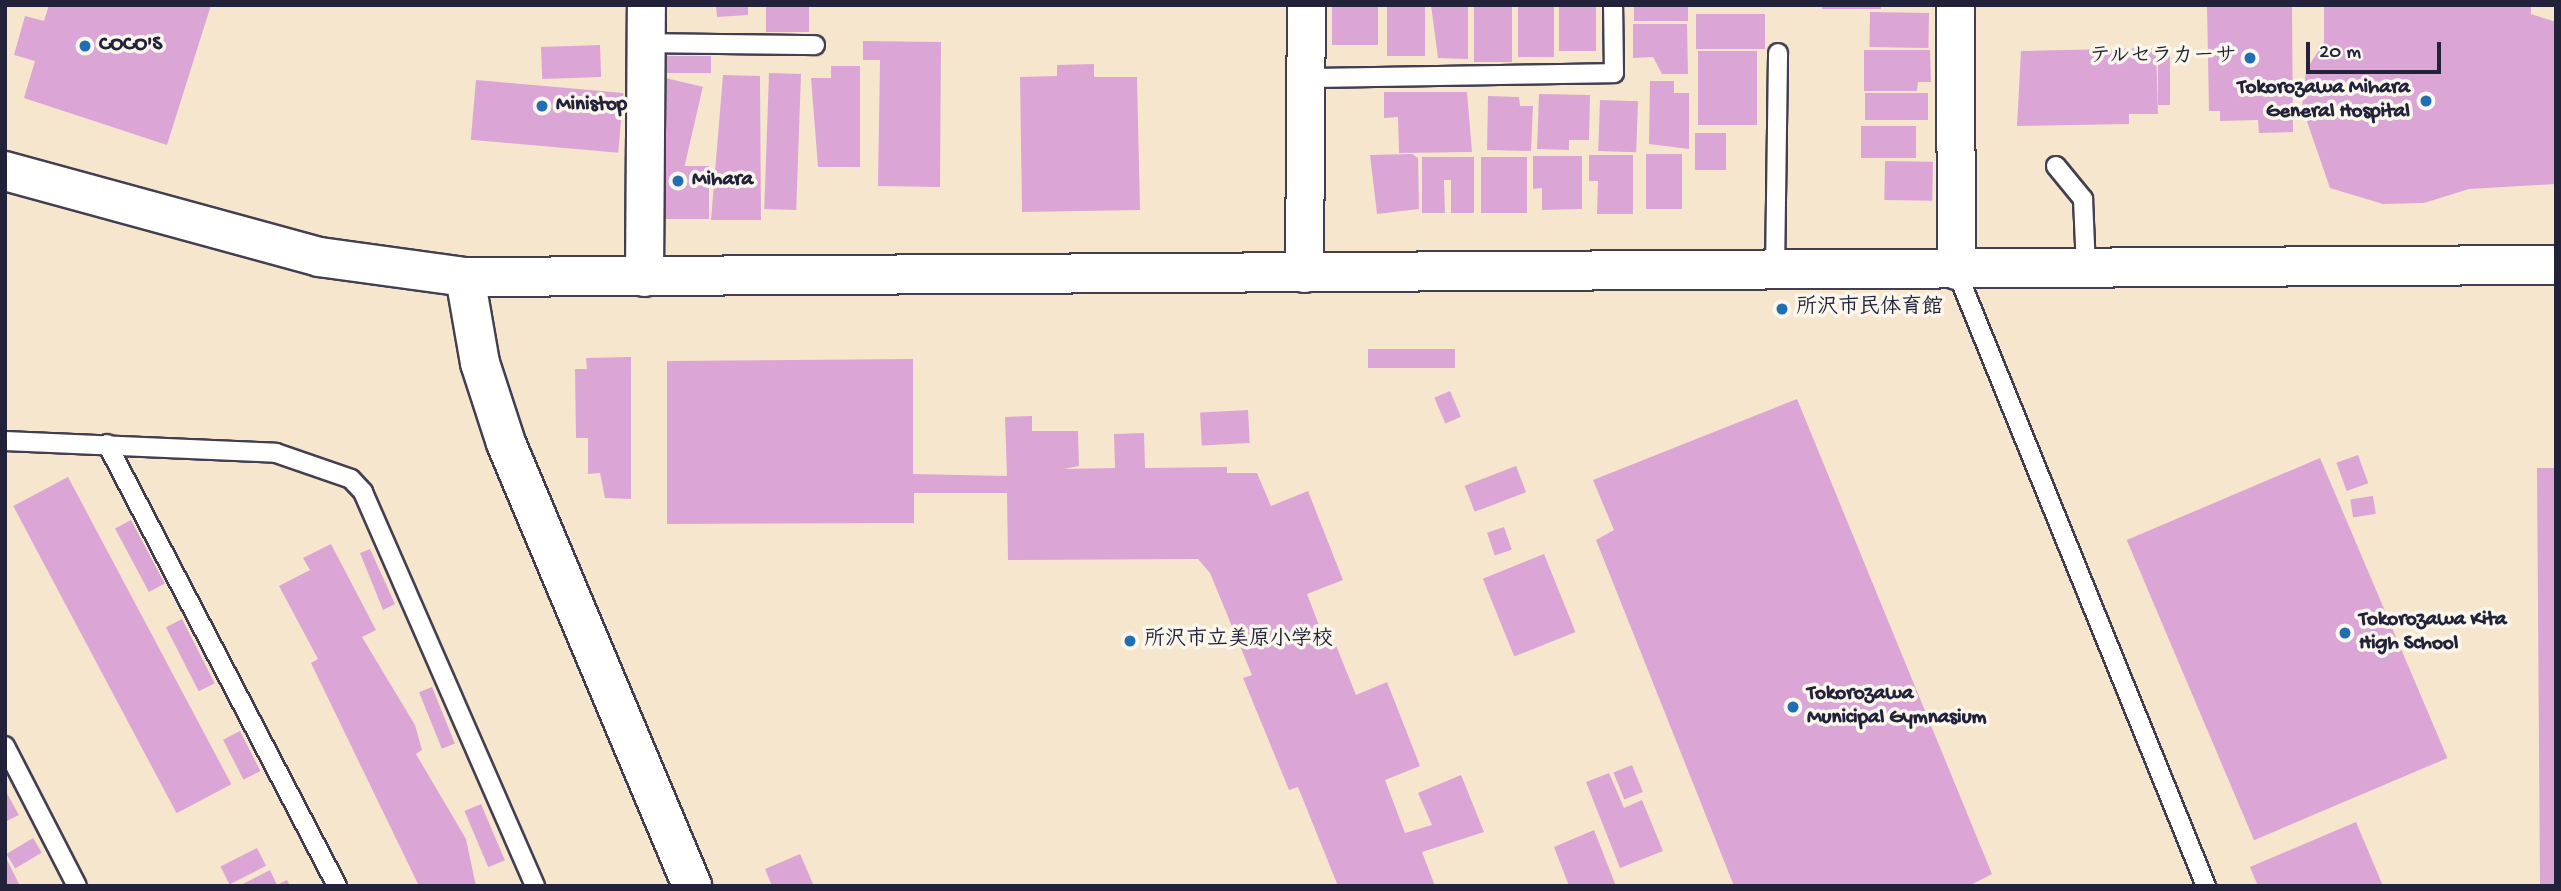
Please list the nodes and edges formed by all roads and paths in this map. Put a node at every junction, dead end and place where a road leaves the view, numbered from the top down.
1 (646, 5) edge
2 (1306, 5) edge
3 (1613, 5) edge
4 (1955, 5) edge
5 (645, 43) junction
6 (815, 45) dead end
7 (1778, 53) dead end
8 (1307, 78) junction
9 (2056, 166) dead end
10 (5, 171) edge
11 (2556, 265) edge
12 (2086, 269) junction
13 (1956, 270) junction
14 (1775, 271) junction
15 (1304, 273) junction
16 (465, 277) junction
17 (643, 277) junction
18 (5, 441) edge
19 (107, 444) junction
20 (5, 746) edge
21 (77, 886) edge
22 (337, 886) edge
23 (535, 886) edge
24 (692, 886) edge
25 (2206, 886) edge

1 - 5 street
2 - 8 street
3 - 8 lane
4 - 13 street
5 - 6 lane
5 - 17 street
7 - 14 lane
8 - 15 street
9 - 12 lane
10 - 16 street
11 - 12 street
12 - 13 street
13 - 14 street
13 - 25 lane
14 - 15 street
15 - 17 street
16 - 17 street
16 - 24 street
18 - 19 lane
19 - 22 lane
19 - 23 lane
20 - 21 lane

